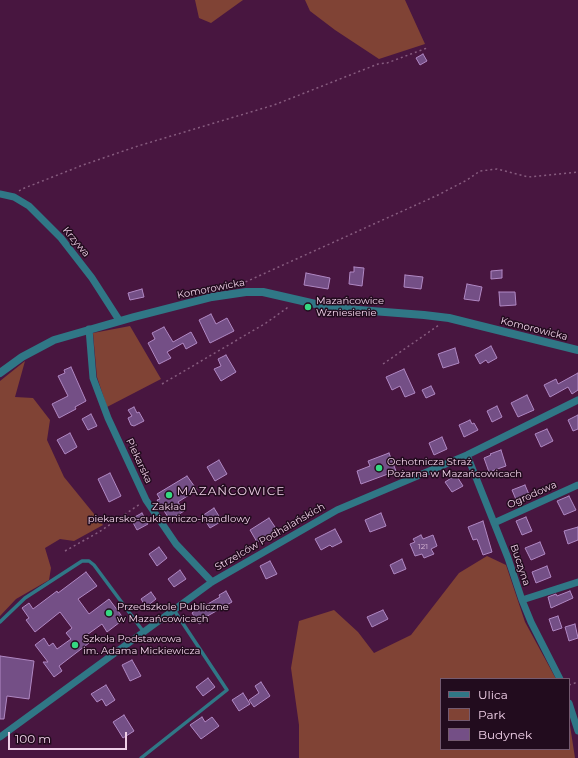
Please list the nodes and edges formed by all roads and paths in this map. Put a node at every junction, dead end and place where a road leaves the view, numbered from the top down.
1 (427, 48) dead end
2 (578, 172) edge
3 (0, 194) edge
4 (14, 197) junction
5 (241, 284) dead end
6 (290, 299) junction
7 (449, 318) junction
8 (119, 320) junction
9 (89, 329) junction
10 (578, 350) edge
11 (384, 364) dead end
12 (0, 373) edge
13 (162, 384) dead end
14 (578, 400) edge
15 (467, 455) junction
16 (578, 485) edge
17 (146, 500) junction
18 (494, 523) junction
19 (65, 550) dead end
20 (212, 582) junction
21 (578, 582) edge
22 (522, 600) junction
23 (174, 609) junction
24 (0, 622) edge
25 (143, 632) junction
26 (559, 678) edge
27 (570, 706) edge
28 (578, 731) edge
29 (0, 737) edge
30 (141, 758) edge

1 - 4 path
2 - 5 path
3 - 4 street, Krzywa
4 - 8 street, Krzywa
6 - 7 street, Komorowicka
6 - 8 street, Komorowicka
6 - 13 path
7 - 10 street, Komorowicka
7 - 11 path
8 - 9 street, Komorowicka
9 - 12 street, Komorowicka
9 - 17 street, Piekarska
14 - 15 street, Strzelców Podhalańskich
15 - 18 street, Buczyna
15 - 20 street, Strzelców Podhalańskich
16 - 18 street, Ogrodowa
17 - 19 path
17 - 20 street, Piekarska
18 - 22 street, Buczyna
20 - 23 street, Strzelców Podhalańskich
21 - 22 street
22 - 26 street, Buczyna
23 - 25 street, Strzelców Podhalańskich
23 - 30 lane
24 - 25 lane
25 - 29 street, Strzelców Podhalańskich
27 - 28 street

